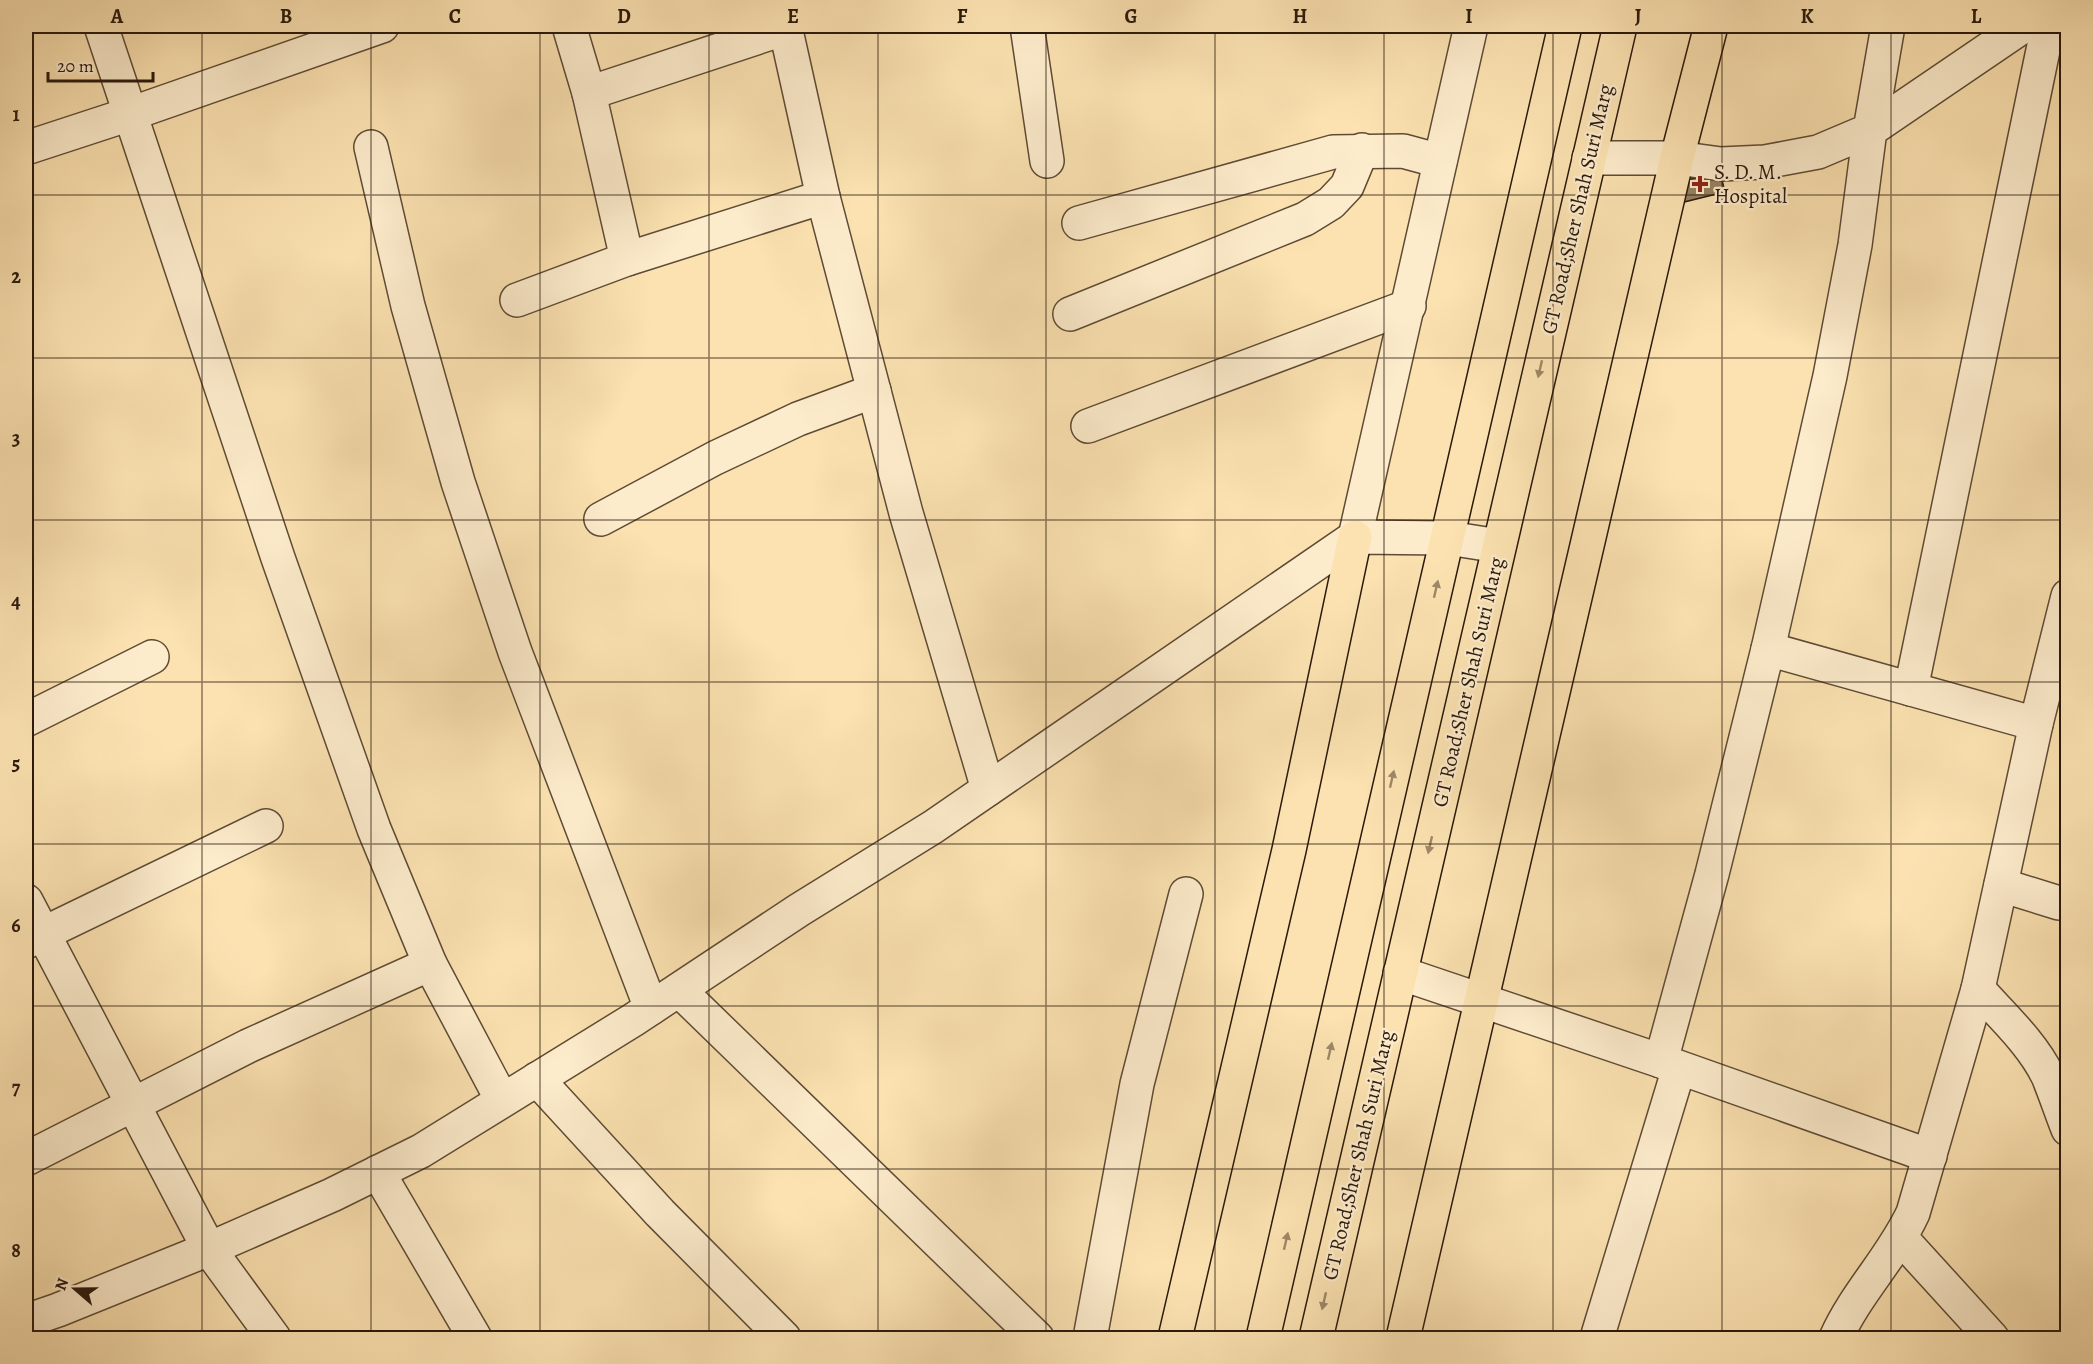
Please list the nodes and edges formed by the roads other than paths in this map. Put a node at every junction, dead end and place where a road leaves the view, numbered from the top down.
1 (101, 26) edge
2 (382, 26) edge
3 (569, 26) edge
4 (1028, 26) edge
5 (1472, 26) edge
6 (1565, 26) edge
7 (1620, 26) edge
8 (1711, 26) edge
9 (1888, 26) edge
10 (2024, 26) edge
11 (2048, 26) edge
12 (786, 27) edge
13 (589, 93) junction
14 (130, 114) junction
15 (1870, 130) junction
16 (371, 147) dead end
17 (26, 148) edge
18 (1362, 150) junction
19 (1589, 158) junction
20 (1677, 158) junction
21 (1047, 161) dead end
22 (1440, 161) junction
23 (823, 196) junction
24 (1079, 223) dead end
25 (627, 259) junction
26 (517, 300) dead end
27 (1409, 306) junction
28 (1070, 314) dead end
29 (874, 392) junction
30 (1088, 426) dead end
31 (601, 519) dead end
32 (1355, 537) junction
33 (1448, 538) junction
34 (1499, 546) junction
35 (2067, 596) edge
36 (1768, 649) junction
37 (152, 657) dead end
38 (1911, 689) junction
39 (26, 720) edge
40 (2036, 724) junction
41 (988, 789) junction
42 (266, 826) dead end
43 (2001, 885) junction
44 (1186, 894) dead end
45 (26, 901) edge
46 (2067, 902) edge
47 (34, 938) edge
48 (430, 964) junction
49 (1400, 973) junction
50 (1978, 989) junction
51 (679, 990) junction
52 (1482, 1002) junction
53 (651, 1008) junction
54 (1670, 1065) junction
55 (537, 1079) junction
56 (502, 1100) junction
57 (133, 1104) junction
58 (2067, 1129) edge
59 (1930, 1156) junction
60 (26, 1159) edge
61 (378, 1172) junction
62 (1901, 1238) junction
63 (209, 1249) junction
64 (26, 1321) edge
65 (274, 1338) edge
66 (475, 1338) edge
67 (784, 1338) edge
68 (1037, 1338) edge
69 (1090, 1338) edge
70 (1175, 1338) edge
71 (1263, 1338) edge
72 (1316, 1338) edge
73 (1403, 1338) edge
74 (1597, 1338) edge
75 (1836, 1338) edge
76 (1992, 1338) edge

1 - 14 street
2 - 14 street
3 - 13 street
4 - 21 street
5 - 22 street
6 - 33 main road
7 - 19 main road, GT Road;Sher Shah Suri Marg
8 - 20 main road
9 - 15 street
10 - 15 street
11 - 38 street
12 - 13 street
12 - 23 street
13 - 25 street
14 - 17 street
14 - 48 street
15 - 20 street
15 - 36 street
16 - 53 street
18 - 22 street
18 - 24 street
18 - 28 street
19 - 20 street
19 -> 34 main road, GT Road;Sher Shah Suri Marg
20 - 52 main road
22 - 27 street
23 - 25 street
23 - 29 street
25 - 26 street
27 - 30 street
27 - 32 street
29 - 31 street
29 - 41 street
32 - 33 street
32 - 41 street
32 - 70 main road
33 - 34 street
71 -> 33 main road
34 -> 49 main road, GT Road;Sher Shah Suri Marg
35 - 40 street
36 - 38 street
36 - 54 street
37 - 39 street
38 - 40 street
40 - 43 street
41 - 51 street
42 - 47 street
43 - 46 street
43 - 50 street
44 - 69 street
45 - 47 street
47 - 57 street
48 - 56 street
48 - 57 street
49 - 52 street
49 -> 72 main road, GT Road;Sher Shah Suri Marg
50 - 58 street
50 - 59 street
51 - 53 street
51 - 68 street
52 - 54 street
52 - 73 main road
53 - 55 street
54 - 59 street
54 - 74 street
55 - 56 street
55 - 67 street
56 - 61 street
57 - 60 street
57 - 63 street
59 - 62 street
61 - 63 street
61 - 66 street
62 - 75 street
62 - 76 street
63 - 64 street
63 - 65 street

